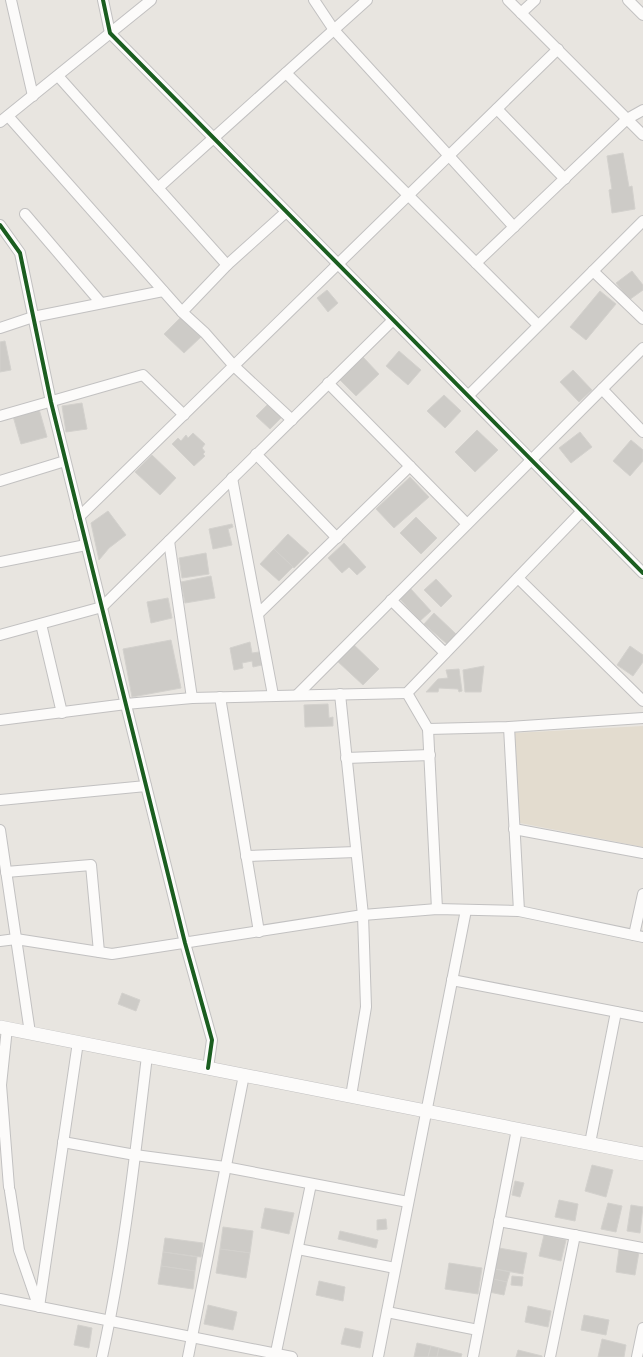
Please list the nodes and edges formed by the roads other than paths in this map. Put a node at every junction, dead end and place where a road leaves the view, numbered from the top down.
1 (11, 0) edge
2 (103, 0) edge
3 (150, 0) edge
4 (314, 0) edge
5 (367, 0) edge
6 (508, 0) edge
7 (535, 0) edge
8 (628, 0) edge
9 (521, 13) junction
10 (643, 15) edge
11 (334, 30) junction
12 (110, 33) junction
13 (558, 49) junction
14 (286, 73) junction
15 (58, 76) junction
16 (33, 96) junction
17 (497, 109) junction
18 (643, 110) edge
19 (8, 116) junction
20 (627, 119) junction
21 (0, 122) edge
22 (643, 135) edge
23 (213, 138) junction
24 (449, 156) junction
25 (564, 179) junction
26 (158, 188) junction
27 (409, 195) junction
28 (286, 212) junction
29 (25, 214) dead end
30 (643, 221) edge
31 (0, 225) edge
32 (514, 227) junction
33 (476, 263) junction
34 (338, 264) junction
35 (227, 265) junction
36 (593, 271) junction
37 (163, 290) junction
38 (102, 303) junction
39 (182, 312) junction
40 (33, 317) junction
41 (643, 319) edge
42 (393, 320) junction
43 (538, 325) junction
44 (0, 328) edge
45 (643, 348) edge
46 (234, 366) junction
47 (328, 383) junction
48 (602, 389) junction
49 (468, 396) junction
50 (51, 402) junction
51 (184, 415) junction
52 (0, 416) edge
53 (292, 420) junction
54 (643, 432) edge
55 (256, 454) junction
56 (531, 460) junction
57 (66, 461) junction
58 (410, 466) junction
59 (232, 478) junction
60 (0, 481) edge
61 (582, 511) junction
62 (79, 517) junction
63 (467, 524) junction
64 (337, 538) junction
65 (169, 541) junction
66 (86, 545) junction
67 (0, 562) edge
68 (643, 573) edge
69 (518, 578) junction
70 (391, 600) junction
71 (102, 607) junction
72 (258, 614) junction
73 (41, 624) junction
74 (0, 635) edge
75 (445, 653) junction
76 (407, 693) junction
77 (340, 694) junction
78 (273, 695) junction
79 (296, 695) junction
80 (220, 697) junction
81 (192, 698) junction
82 (643, 701) edge
83 (126, 704) junction
84 (62, 712) junction
85 (643, 718) edge
86 (0, 720) edge
87 (509, 727) junction
88 (428, 729) junction
89 (430, 755) junction
90 (346, 758) junction
91 (146, 786) junction
92 (0, 800) edge
93 (514, 829) junction
94 (0, 830) edge
95 (356, 852) junction
96 (643, 853) edge
97 (246, 856) junction
98 (6, 872) junction
99 (643, 894) edge
100 (438, 909) junction
101 (466, 910) junction
102 (519, 911) junction
103 (363, 915) junction
104 (259, 932) junction
105 (639, 936) edge
106 (16, 939) junction
107 (0, 942) edge
108 (185, 943) junction
109 (99, 952) junction
110 (452, 980) junction
111 (616, 1012) junction
112 (643, 1017) edge
113 (4, 1028) edge
114 (30, 1033) junction
115 (78, 1042) junction
116 (147, 1056) junction
117 (208, 1068) junction
118 (244, 1075) junction
119 (351, 1096) junction
120 (426, 1111) junction
121 (517, 1129) junction
122 (63, 1142) junction
123 (590, 1143) junction
124 (643, 1154) edge
125 (135, 1155) junction
126 (225, 1167) junction
127 (311, 1184) junction
128 (408, 1202) junction
129 (499, 1221) junction
130 (575, 1235) junction
131 (643, 1248) edge
132 (298, 1249) junction
133 (395, 1268) junction
134 (0, 1299) edge
135 (39, 1307) junction
136 (387, 1312) junction
137 (110, 1321) junction
138 (643, 1328) edge
139 (478, 1330) junction
140 (192, 1337) junction
141 (276, 1355) edge
142 (102, 1357) edge
143 (188, 1357) edge
144 (292, 1357) edge
145 (378, 1357) edge
146 (473, 1357) edge
147 (550, 1357) edge
148 (637, 1357) edge

1 - 16 street
2 - 12 street
3 - 12 street
4 - 11 street
5 - 11 street
6 - 9 street
7 - 9 street
8 - 10 street
9 - 13 street
11 - 14 street
11 - 24 street
12 - 15 street
12 - 23 street
13 - 17 street
13 - 20 street
14 - 23 street
14 - 27 street
15 - 16 street
15 - 26 street
16 - 19 street
17 - 24 street
17 - 25 street
18 - 20 street
19 - 21 street
19 - 37 street
20 - 22 street
20 - 25 street
23 - 26 street
23 - 28 street
24 - 27 street
24 - 32 street
25 - 32 street
26 - 35 street
27 - 33 street
27 - 34 street
28 - 34 street
28 - 35 street
29 - 38 street
30 - 36 street
31 - 40 street
32 - 33 street
33 - 43 street
34 - 42 street
34 - 46 street
35 - 39 street
36 - 41 street
36 - 43 street
37 - 38 street
37 - 39 street
38 - 40 street
39 - 46 street
40 - 44 street
40 - 50 street
42 - 47 street
42 - 49 street
43 - 49 street
45 - 48 street
46 - 51 street
46 - 53 street
47 - 53 street
47 - 58 street
48 - 54 street
48 - 56 street
49 - 56 street
50 - 51 street
50 - 52 street
50 - 57 street
51 - 62 street
53 - 55 street
55 - 59 street
55 - 64 street
56 - 61 street
56 - 63 street
57 - 60 street
57 - 62 street
58 - 63 street
58 - 64 street
59 - 65 street
59 - 72 street
61 - 68 street
61 - 69 street
62 - 66 street
63 - 70 street
64 - 72 street
65 - 71 street
65 - 81 street
66 - 67 street
66 - 71 street
69 - 75 street
69 - 82 street
70 - 75 street
70 - 79 street
71 - 73 street
71 - 83 street
72 - 78 street
73 - 74 street
73 - 84 street
75 - 76 street
76 - 77 street
76 - 88 street
77 - 79 street
77 - 90 street
78 - 79 street
78 - 80 street
80 - 81 street
80 - 97 street
81 - 83 street
83 - 84 street
83 - 91 street
84 - 86 street
85 - 87 street
87 - 88 street
87 - 93 street
88 - 89 street
89 - 90 street
89 - 100 street
90 - 95 street
91 - 92 street
91 - 108 street
93 - 96 street
93 - 102 street
94 - 98 street
95 - 97 street
95 - 103 street
97 - 104 street
98 - 106 street
98 - 109 street
99 - 105 street
100 - 101 street
100 - 103 street
101 - 102 street
101 - 110 street
102 - 105 street
103 - 104 street
103 - 119 street
104 - 108 street
106 - 107 street
106 - 109 street
106 - 114 street
108 - 109 street
108 - 117 street
110 - 111 street
110 - 120 street
111 - 112 street
111 - 123 street
113 - 114 street
113 - 135 street
114 - 115 street
115 - 116 street
115 - 122 street
116 - 117 street
116 - 125 street
117 - 118 street
118 - 119 street
118 - 126 street
119 - 120 street
120 - 121 street
120 - 128 street
121 - 123 street
121 - 129 street
122 - 125 street
122 - 135 street
123 - 124 street
125 - 126 street
125 - 137 street
126 - 127 street
126 - 140 street
127 - 128 street
127 - 132 street
128 - 133 street
129 - 130 street
129 - 139 street
130 - 131 street
130 - 147 street
132 - 133 street
132 - 141 street
133 - 136 street
134 - 135 street
135 - 137 street
136 - 139 street
136 - 145 street
137 - 140 street
137 - 142 street
138 - 148 street
139 - 146 street
140 - 141 street
140 - 143 street
141 - 144 street

